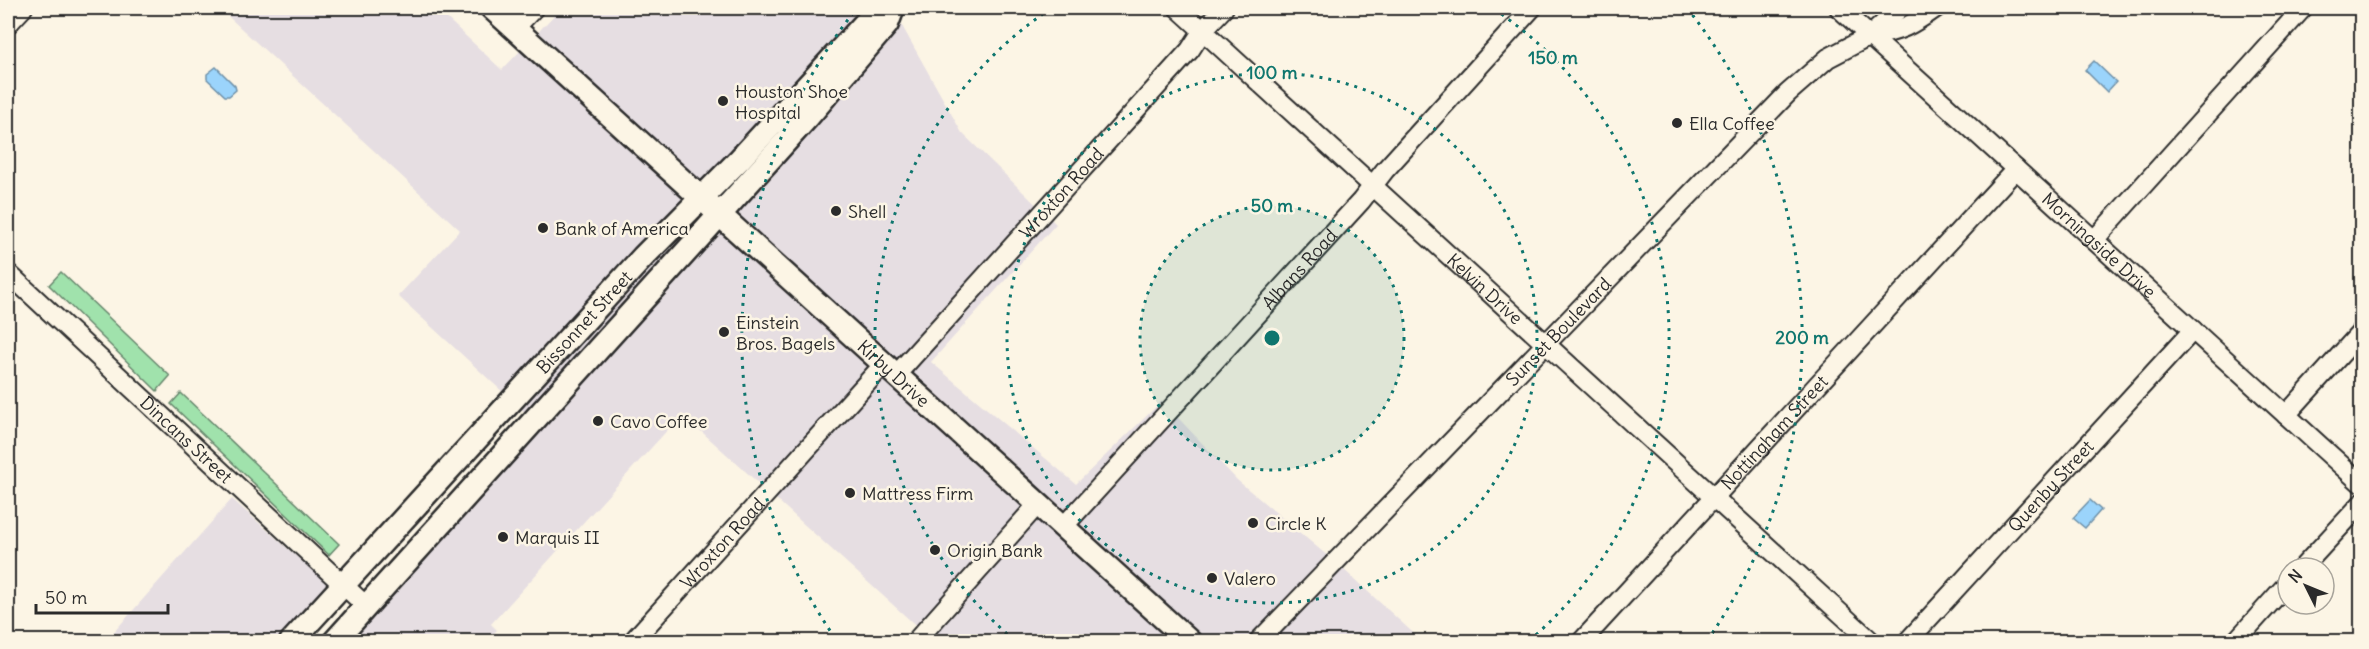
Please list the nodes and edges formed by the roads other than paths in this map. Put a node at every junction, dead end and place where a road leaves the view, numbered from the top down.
1 (23, 8) edge
2 (492, 8) edge
3 (534, 8) edge
4 (879, 8) edge
5 (893, 8) edge
6 (1179, 8) edge
7 (1224, 8) edge
8 (1532, 8) edge
9 (1839, 8) edge
10 (1900, 8) edge
11 (1936, 8) edge
12 (2303, 8) edge
13 (8, 24) edge
14 (514, 28) junction
15 (1203, 30) junction
16 (1870, 36) junction
17 (2016, 169) junction
18 (1373, 186) junction
19 (702, 196) junction
20 (719, 213) junction
21 (2094, 240) junction
22 (8, 273) edge
23 (2193, 330) junction
24 (2361, 331) edge
25 (1545, 343) junction
26 (890, 369) junction
27 (505, 407) junction
28 (2286, 415) junction
29 (527, 428) junction
30 (2361, 484) edge
31 (1714, 497) junction
32 (2361, 503) edge
33 (1038, 504) junction
34 (1063, 527) junction
35 (2313, 556) edge
36 (343, 585) junction
37 (2276, 596) edge
38 (366, 606) junction
39 (291, 642) edge
40 (334, 642) edge
41 (632, 642) edge
42 (915, 642) edge
43 (1190, 642) edge
44 (1258, 642) edge
45 (1581, 642) edge
46 (1872, 642) edge
47 (1907, 642) edge
48 (2235, 642) edge

1 - 13 street
2 - 14 main road, Kirby Drive
3 - 14 street
4 - 19 main road, Bissonnet Street
5 - 20 main road, Bissonnet Street
6 - 15 street, Kelvin Drive
7 - 15 street, Wroxton Road
8 - 18 street, Albans Road
9 - 16 street, Morningside Drive
10 - 16 street, Sunset Boulevard
11 - 16 street, Sunset Boulevard
12 - 21 street
14 - 19 main road, Kirby Drive
15 - 18 street, Kelvin Drive
15 - 26 street, Wroxton Road
16 - 17 street, Morningside Drive
16 - 25 street, Sunset Boulevard
17 - 21 street, Morningside Drive
17 - 31 street, Nottingham Street
18 - 25 street, Kelvin Drive
18 - 34 street, Albans Road
19 - 20 main road, Kirby Drive
19 - 27 main road, Bissonnet Street
20 - 26 main road, Kirby Drive
20 - 29 main road, Bissonnet Street
21 - 23 street, Morningside Drive
22 - 36 street, Dincans Street
23 - 28 street, Morningside Drive
23 - 47 street, Quenby Street
24 - 28 street
25 - 31 street, Kelvin Drive
25 - 44 street, Sunset Boulevard
26 - 33 main road, Kirby Drive
26 - 41 street, Wroxton Road
27 - 29 main road
27 - 36 main road, Bissonnet Street
28 - 30 street, Morningside Drive
29 - 38 main road, Bissonnet Street
31 - 45 street, Nottingham Street
31 - 46 street, Kelvin Drive
32 - 35 street
33 - 34 main road, Kirby Drive
33 - 42 street
34 - 43 main road, Kirby Drive
36 - 38 street, Dincans Street
36 - 39 main road, Bissonnet Street
37 - 48 street
38 - 40 main road, Bissonnet Street

